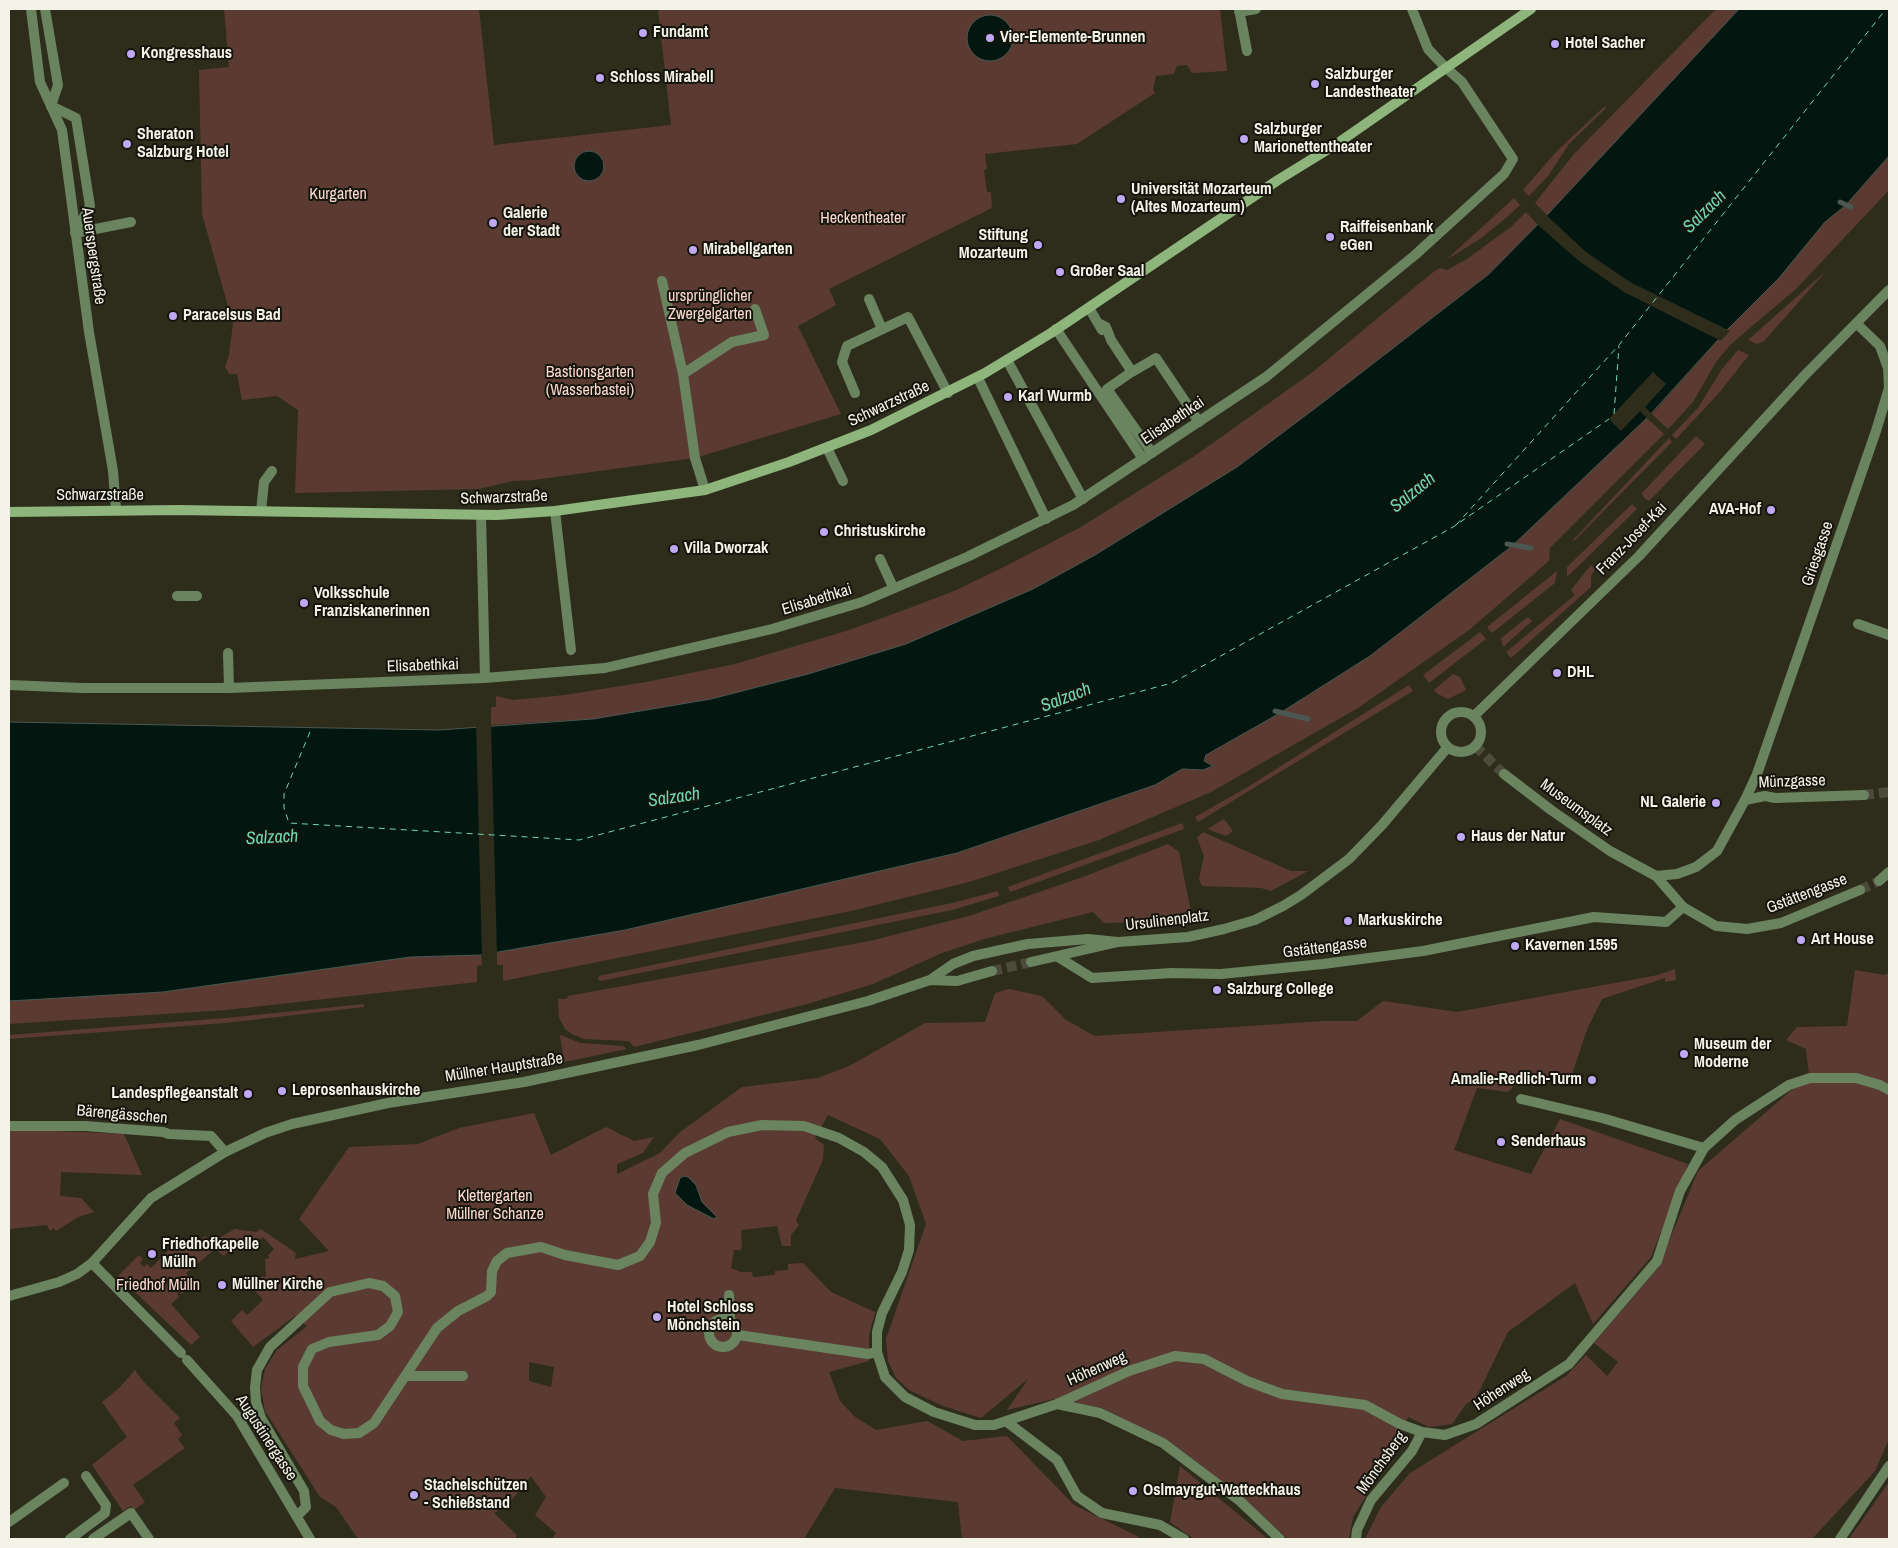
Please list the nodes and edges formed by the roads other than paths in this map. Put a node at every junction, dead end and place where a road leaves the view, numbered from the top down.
1 (31, 9) edge
2 (45, 9) edge
3 (1256, 9) edge
4 (1412, 9) edge
5 (1531, 9) edge
6 (1239, 10) edge
7 (1247, 50) dead end
8 (1445, 67) junction
9 (51, 106) junction
10 (131, 222) dead end
11 (74, 232) junction
12 (662, 281) dead end
13 (1889, 290) edge
14 (869, 298) dead end
15 (1089, 308) junction
16 (755, 309) dead end
17 (1857, 324) junction
18 (1056, 329) junction
19 (882, 330) junction
20 (1007, 360) junction
21 (1133, 372) junction
22 (683, 374) junction
23 (978, 378) junction
24 (855, 393) dead end
25 (948, 393) junction
26 (1199, 422) junction
27 (827, 448) junction
28 (1148, 456) junction
29 (272, 471) dead end
30 (843, 481) dead end
31 (705, 490) junction
32 (1083, 499) junction
33 (116, 510) junction
34 (555, 510) junction
35 (261, 511) junction
36 (9, 512) edge
37 (481, 515) junction
38 (1046, 519) junction
39 (880, 559) dead end
40 (893, 587) junction
41 (177, 596) dead end
42 (197, 596) dead end
43 (1858, 624) dead end
44 (1889, 635) edge
45 (571, 650) dead end
46 (228, 653) dead end
47 (485, 678) junction
48 (9, 685) edge
49 (229, 688) junction
50 (1474, 716) junction
51 (1448, 748) junction
52 (1504, 774) tunnel mouth
53 (1864, 795) tunnel mouth
54 (1745, 800) junction
55 (1889, 872) edge
56 (1656, 876) junction
57 (1878, 881) tunnel mouth
58 (1860, 890) tunnel mouth
59 (1683, 907) junction
60 (1118, 942) junction
61 (1058, 957) junction
62 (1031, 962) tunnel mouth
63 (992, 970) tunnel mouth
64 (930, 980) junction
65 (1889, 1090) edge
66 (1520, 1099) dead end
67 (9, 1126) edge
68 (1704, 1148) junction
69 (225, 1152) junction
70 (92, 1263) junction
71 (9, 1296) edge
72 (729, 1296) dead end
73 (730, 1320) junction
74 (738, 1335) junction
75 (877, 1352) junction
76 (406, 1376) junction
77 (463, 1376) dead end
78 (1058, 1404) junction
79 (1007, 1422) junction
80 (1422, 1432) junction
81 (1889, 1466) edge
82 (86, 1476) dead end
83 (64, 1484) dead end
84 (298, 1515) junction
85 (9, 1522) edge
86 (70, 1539) edge
87 (93, 1539) edge
88 (149, 1539) edge
89 (310, 1539) edge
90 (1184, 1539) edge
91 (1280, 1539) edge
92 (1356, 1539) edge
93 (1840, 1539) edge

1 - 9 street, Auerspergstraße
2 - 9 street
3 - 6 street
4 - 8 street
5 - 8 main road, Schwarzstraße
6 - 7 street
8 - 15 main road, Schwarzstraße
8 - 26 street, Elisabethkai
9 - 11 street, Auerspergstraße
9 - 11 street
10 - 11 street
11 - 33 street, Auerspergstraße
12 - 22 street
13 - 17 street, Franz-Josef-Kai
14 - 19 street
15 - 18 main road, Schwarzstraße
15 - 21 street
16 - 22 street
17 - 50 street, Franz-Josef-Kai
17 - 54 street, Griesgasse
18 - 20 main road, Schwarzstraße
18 - 28 street
19 - 24 street
19 - 25 street
20 - 23 main road, Schwarzstraße
20 - 32 street
21 - 26 street
21 - 28 street
22 - 31 street
23 - 25 main road, Schwarzstraße
23 - 38 street
25 - 27 main road, Schwarzstraße
26 - 28 street, Elisabethkai
27 - 30 street
27 - 31 main road, Schwarzstraße
28 - 32 street, Elisabethkai
29 - 35 street
31 - 34 main road, Schwarzstraße
32 - 38 street, Elisabethkai
33 - 35 main road, Schwarzstraße
33 - 36 main road, Schwarzstraße
34 - 37 main road, Schwarzstraße
34 - 45 street
35 - 37 main road, Schwarzstraße
37 - 47 street
38 - 40 street, Elisabethkai
39 - 40 street
40 - 47 street, Elisabethkai
41 - 42 street
43 - 44 street
46 - 49 street
47 - 49 street, Elisabethkai
48 - 49 street, Elisabethkai
50 - 51 street
50 - 51 street
51 - 60 street, Ursulinenplatz
52 - 56 street, Museumsplatz
53 - 54 street, Münzgasse
54 - 56 street, Münzgasse
55 - 57 street
56 - 59 street, Museumsplatz
58 - 59 street, Gstättengasse
59 - 61 street, Gstättengasse
60 - 61 street, Ursulinenplatz
60 - 64 street, Müllner Hauptstraße
61 - 62 street, Ursulinenplatz
63 - 64 street, Müllner Hauptstraße
64 - 69 street, Müllner Hauptstraße
65 - 68 street, Höhenweg
66 - 68 street
67 - 69 street, Bärengässchen
68 - 80 street, Höhenweg
69 - 70 street, Müllner Hauptstraße
70 - 71 street, Müllner Hauptstraße
70 - 84 street, Augustinergasse
72 - 73 street
73 - 74 street
73 - 74 street
74 - 75 street
75 - 76 street, Höhenweg
75 - 79 street, Höhenweg
76 - 77 street
76 - 84 street, Höhenweg
78 - 79 street, Höhenweg
78 - 80 street, Höhenweg
78 - 91 street
79 - 90 street
80 - 92 street, Mönchsberg
81 - 93 street
82 - 86 street
83 - 85 street
84 - 89 street, Augustinergasse
87 - 88 street

